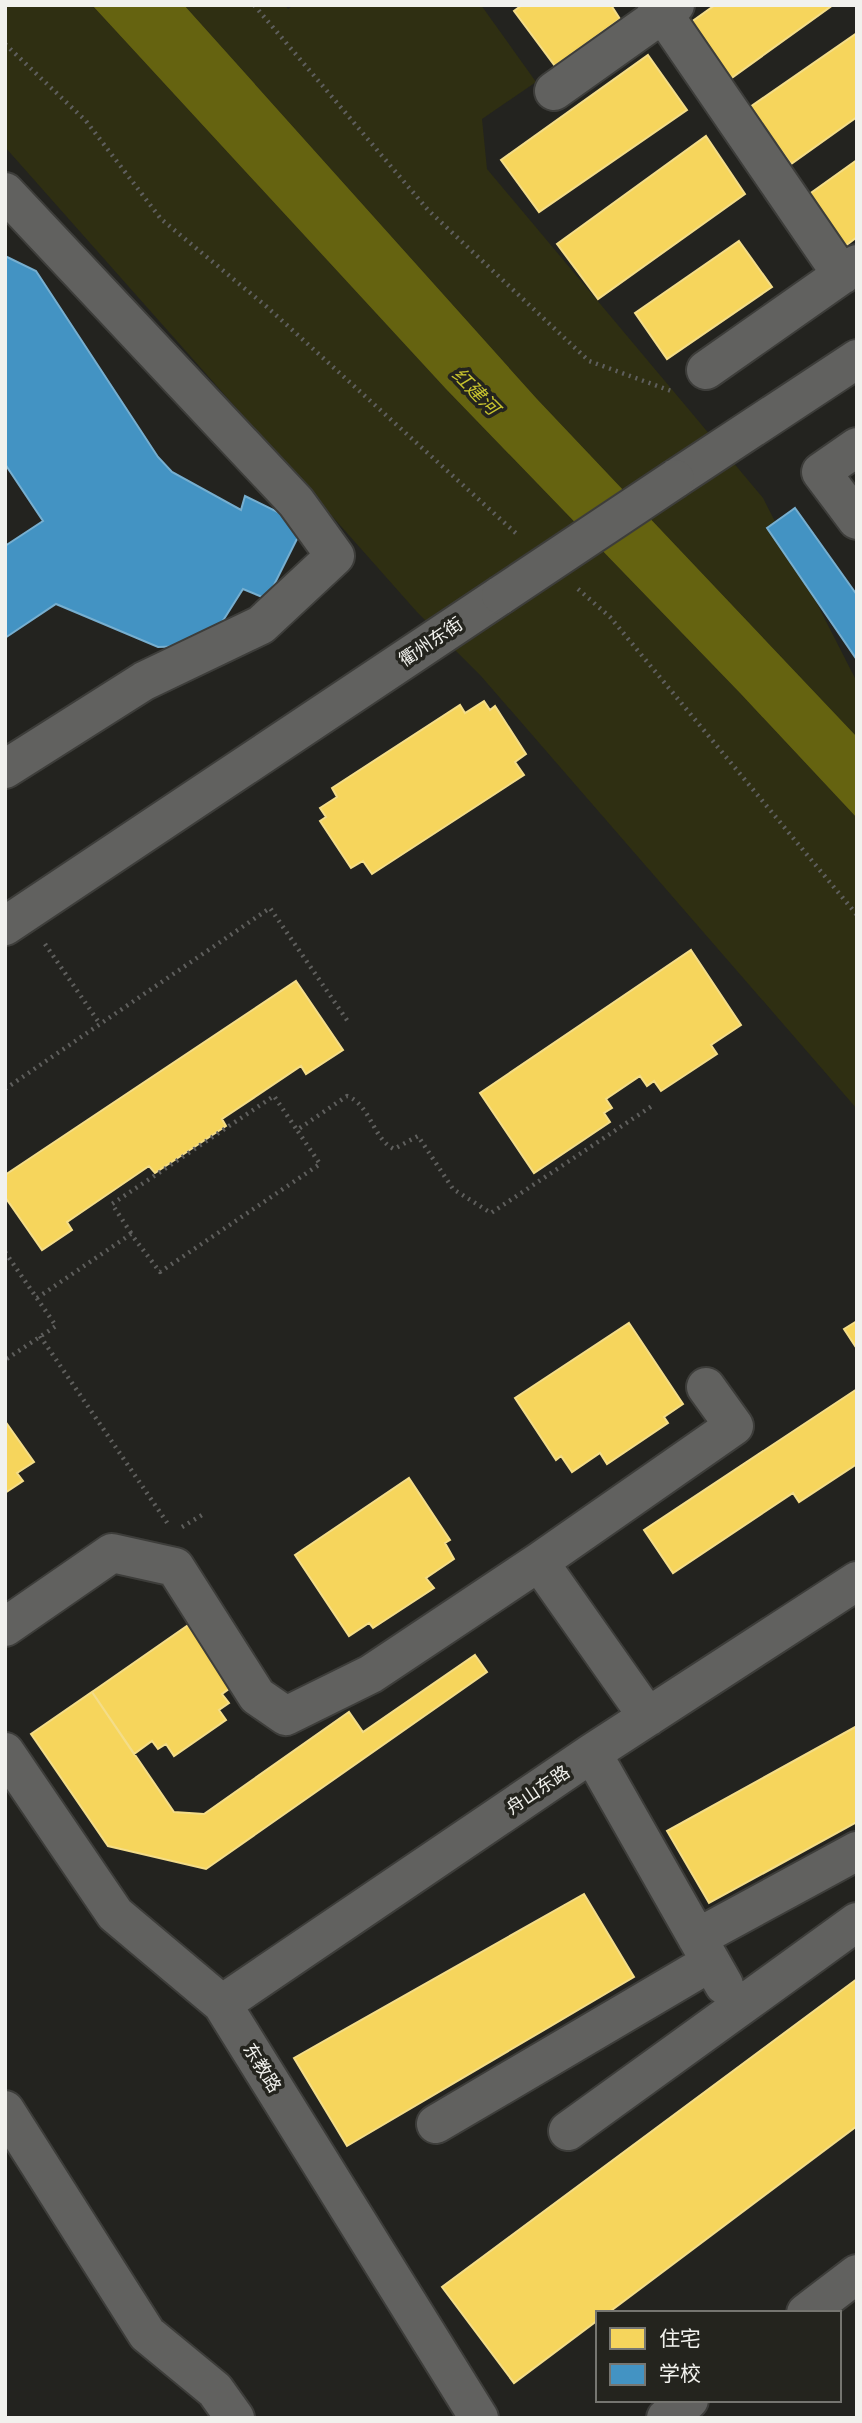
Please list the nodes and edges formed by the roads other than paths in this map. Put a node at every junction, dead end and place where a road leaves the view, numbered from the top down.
1 (665, 8) edge
2 (554, 92) dead end
3 (5, 192) edge
4 (849, 270) edge
5 (857, 359) edge
6 (706, 370) road end
7 (857, 447) edge
8 (857, 520) edge
9 (5, 769) edge
10 (15, 920) edge
11 (706, 1387) dead end
12 (539, 1562) junction
13 (857, 1581) edge
14 (5, 1627) edge
15 (648, 1717) junction
16 (5, 1752) edge
17 (592, 1754) junction
18 (857, 1851) edge
19 (857, 1922) edge
20 (704, 1950) junction
21 (222, 2004) junction
22 (737, 2008) junction
23 (5, 2110) edge
24 (436, 2124) dead end
25 (568, 2131) dead end
26 (857, 2274) edge
27 (809, 2311) edge
28 (687, 2402) edge
29 (236, 2418) edge
30 (479, 2418) edge
31 (666, 2418) edge

1 - 2 street
1 - 4 street
3 - 9 street
4 - 6 street
5 - 10 street, 衢州东街, bridge
7 - 8 street
11 - 12 street
12 - 14 street
12 - 15 street
13 - 15 street, 舟山东路
15 - 17 street, 舟山东路
16 - 21 street, 东教路
17 - 20 street
17 - 21 street, 舟山东路
18 - 20 street
19 - 22 street
20 - 22 street
20 - 24 street
21 - 30 street, 东教路
22 - 25 street
23 - 29 street
26 - 27 street
28 - 31 street

